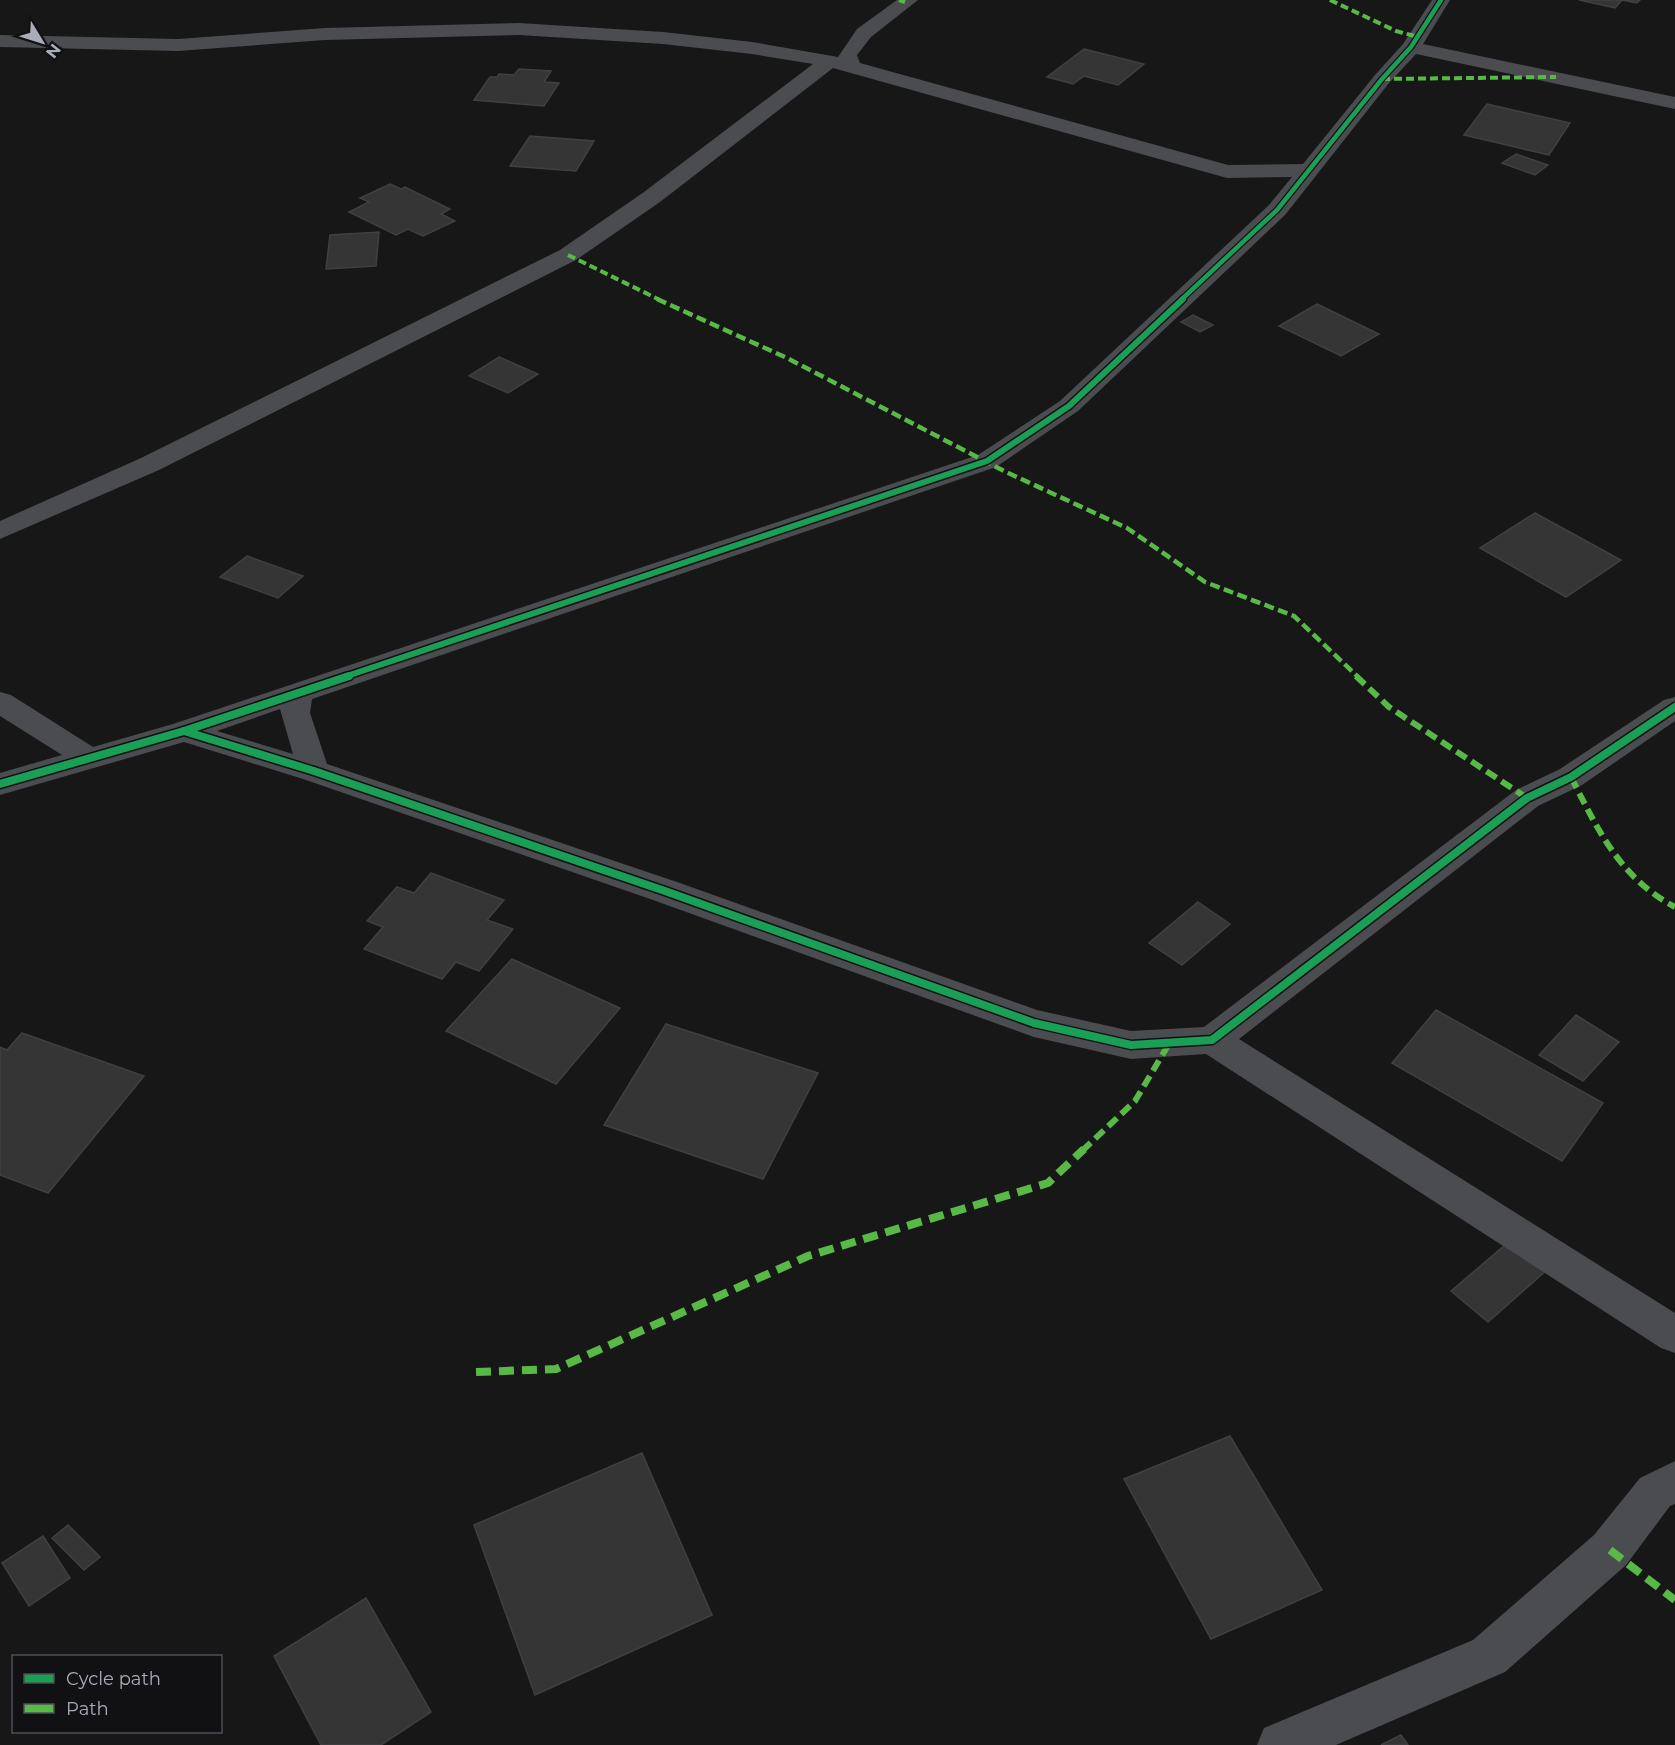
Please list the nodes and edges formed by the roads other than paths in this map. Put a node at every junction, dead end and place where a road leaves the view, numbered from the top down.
1 (909, 0) edge
2 (1442, 0) edge
3 (0, 40) edge
4 (1411, 47) junction
5 (841, 64) junction
6 (1675, 103) edge
7 (1308, 170) junction
8 (1227, 172) junction
9 (1263, 199) junction
10 (0, 531) edge
11 (298, 692) junction
12 (0, 702) edge
13 (1675, 707) edge
14 (184, 731) junction
15 (87, 757) junction
16 (314, 771) junction
17 (0, 784) edge
18 (1212, 1040) junction
19 (1675, 1335) edge
20 (1675, 1481) edge
21 (1281, 1745) edge

1 - 5 street
2 - 4 street
3 - 5 street
4 - 6 street
4 - 7 street
5 - 8 street
5 - 10 street
7 - 8 street
7 - 9 street
8 - 9 street
9 - 11 street
11 - 14 street
11 - 16 street
12 - 15 street
13 - 18 street
14 - 15 street
14 - 16 street
15 - 17 street
16 - 18 street
18 - 19 street
20 - 21 street

